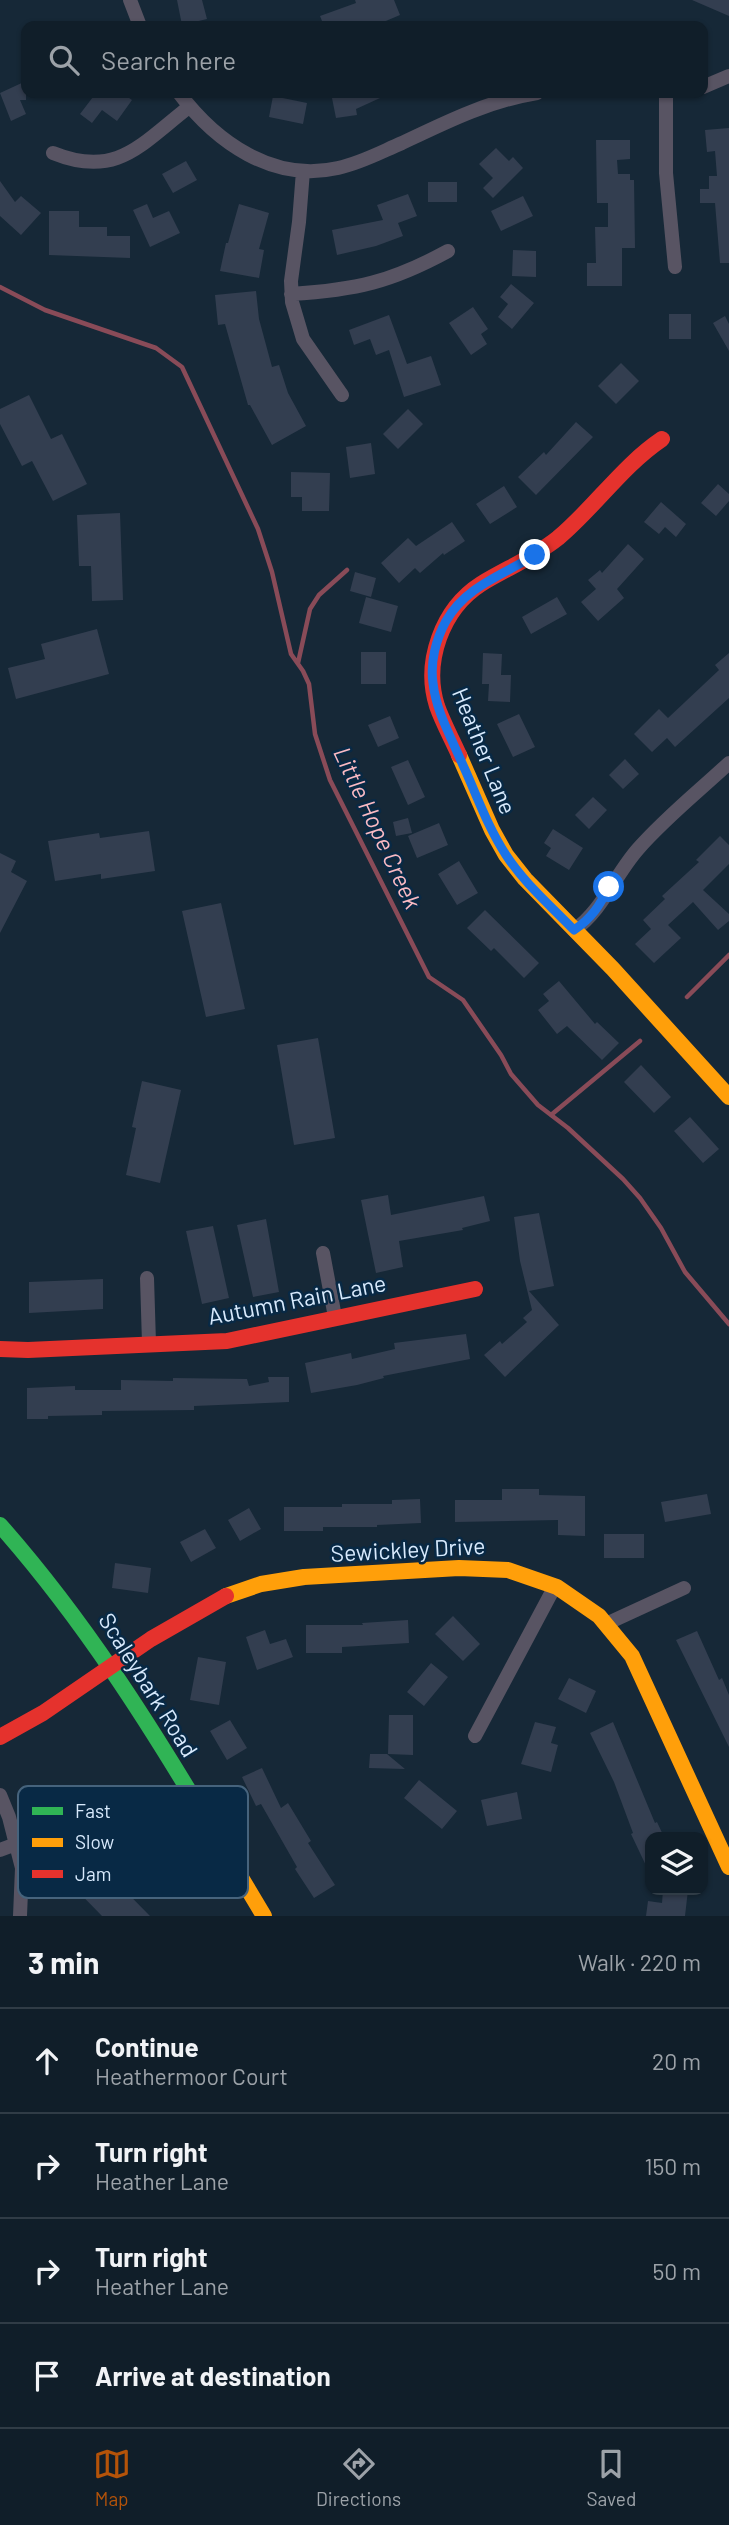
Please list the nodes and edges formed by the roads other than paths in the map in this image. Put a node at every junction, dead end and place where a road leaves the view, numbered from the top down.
1 (130, 0) edge
2 (138, 21) edge
3 (729, 76) edge
4 (708, 85) edge
5 (183, 98) edge
6 (518, 98) edge
7 (666, 98) edge
8 (190, 107) junction
9 (53, 153) dead end
10 (303, 171) junction
11 (448, 251) dead end
12 (676, 267) dead end
13 (291, 293) junction
14 (342, 395) dead end
15 (662, 439) dead end
16 (729, 763) edge
17 (574, 930) junction
18 (729, 1097) edge
19 (323, 1254) dead end
20 (147, 1278) dead end
21 (475, 1289) dead end
22 (335, 1317) junction
23 (149, 1343) junction
24 (0, 1349) edge
25 (0, 1525) edge
26 (555, 1586) junction
27 (684, 1588) dead end
28 (608, 1623) junction
29 (111, 1665) junction
30 (475, 1736) dead end
31 (0, 1737) edge
32 (185, 1786) edge
33 (0, 1795) edge
34 (16, 1844) junction
35 (0, 1850) edge
36 (18, 1852) edge
37 (729, 1867) edge
38 (248, 1890) edge
39 (21, 1898) edge
40 (20, 1916) edge
41 (264, 1916) edge

1 - 2 street
3 - 4 street
5 - 8 street
6 - 10 street
7 - 12 street
8 - 9 street
8 - 10 street
10 - 13 street
11 - 13 street
13 - 14 street
15 - 17 street, Heather Lane
16 - 17 street
17 - 18 street, Heather Lane
19 - 22 street
20 - 23 street
21 - 22 street, Autumn Rain Lane
22 - 23 street, Autumn Rain Lane
23 - 24 street, Autumn Rain Lane
25 - 29 street, Scaleybark Road
26 - 28 street, Sewickley Drive
26 - 29 street, Sewickley Drive
26 - 30 street
27 - 28 street
28 - 37 street, Sewickley Drive
29 - 31 street, Sewickley Drive
29 - 32 street, Scaleybark Road
33 - 34 street
34 - 35 street
34 - 36 street
38 - 41 street, Scaleybark Road
39 - 40 street

